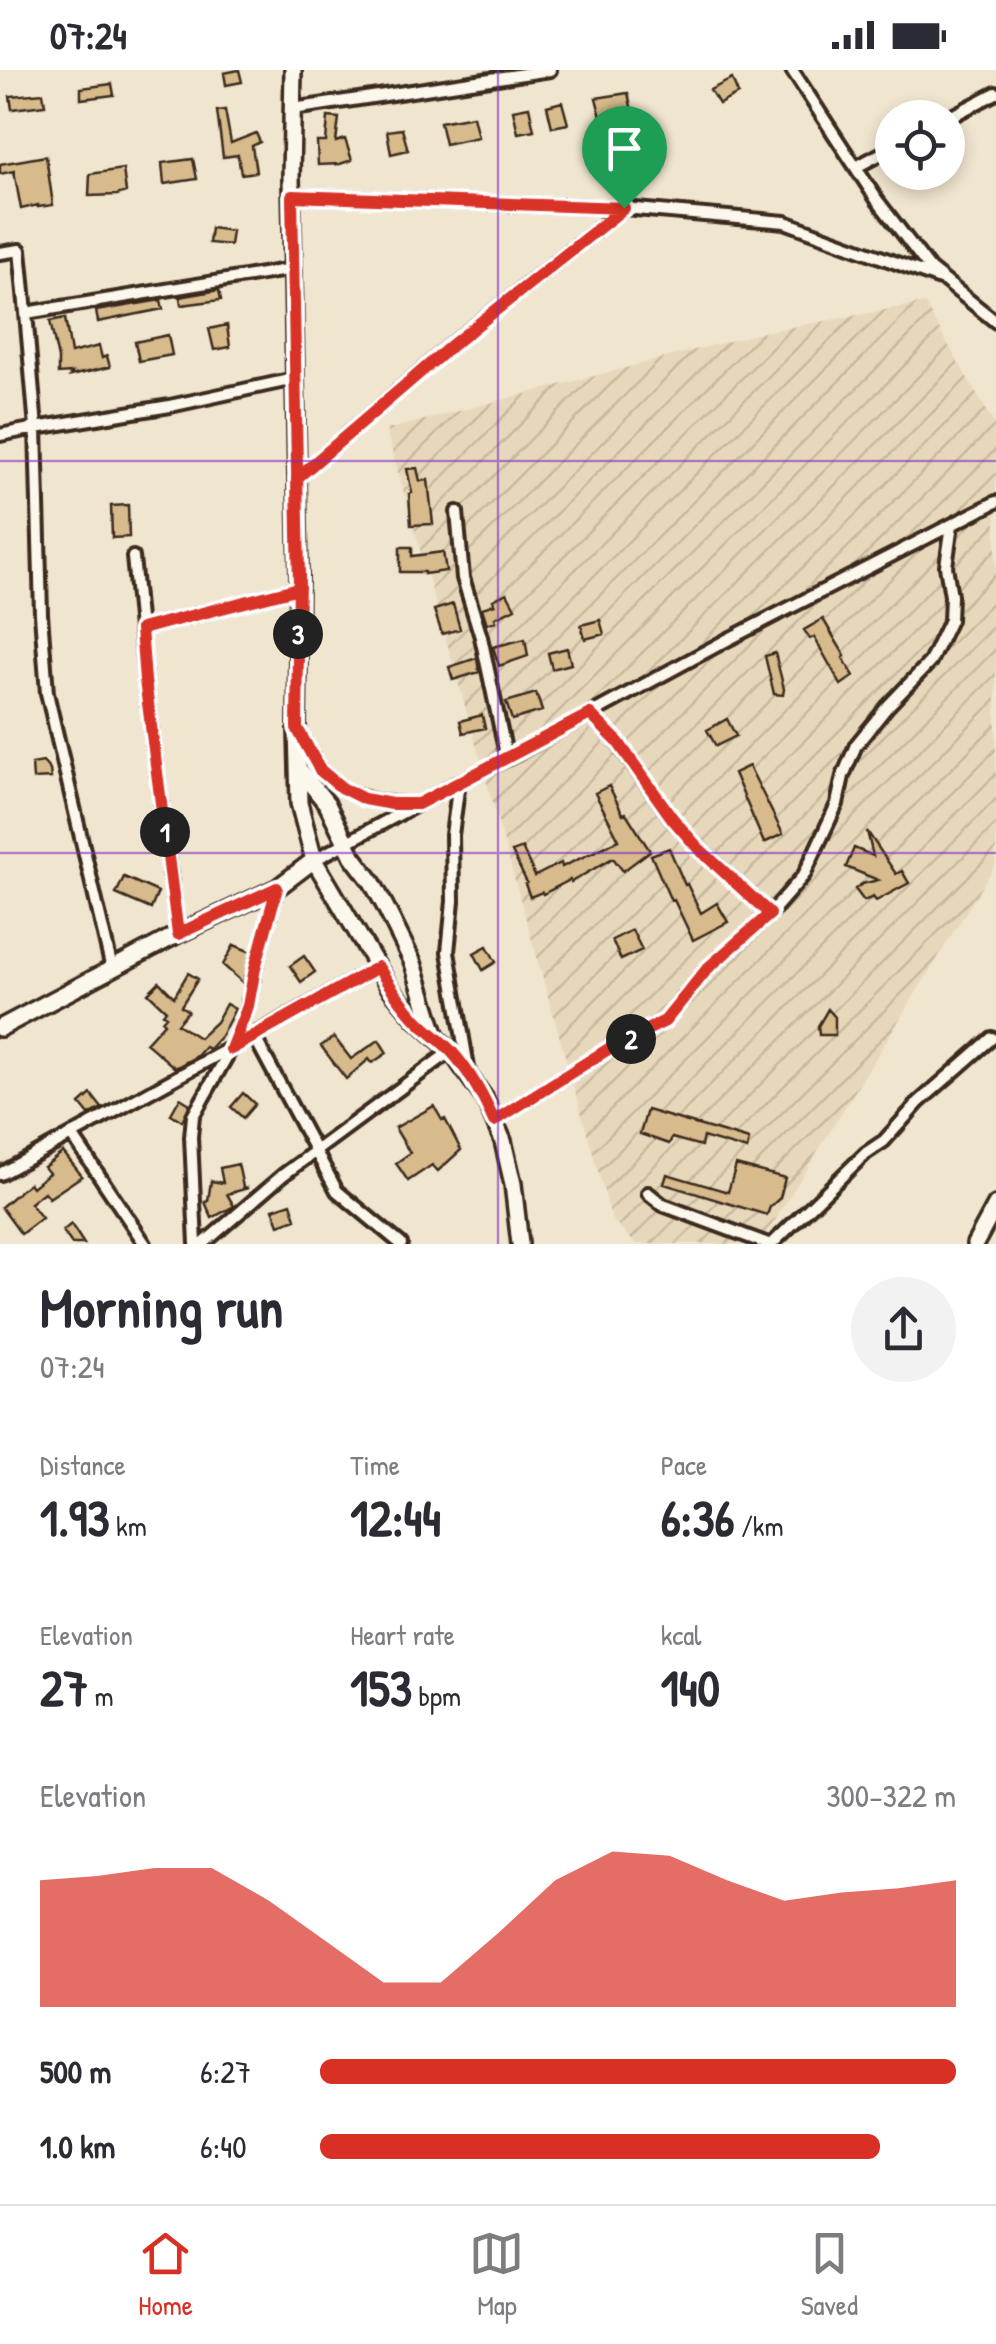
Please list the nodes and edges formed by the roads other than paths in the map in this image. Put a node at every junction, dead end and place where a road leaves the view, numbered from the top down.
1 (293, 70) edge
2 (550, 70) edge
3 (792, 70) edge
4 (996, 93) edge
5 (965, 109) edge
6 (292, 110) junction
7 (875, 157) edge
8 (856, 167) junction
9 (292, 196) junction
10 (624, 208) junction
11 (0, 252) edge
12 (293, 268) junction
13 (944, 280) junction
14 (26, 313) junction
15 (996, 322) edge
16 (294, 379) junction
17 (36, 428) junction
18 (0, 435) edge
19 (297, 478) junction
20 (996, 502) edge
21 (456, 512) dead end
22 (952, 525) junction
23 (133, 557) dead end
24 (299, 588) junction
25 (141, 629) junction
26 (590, 714) junction
27 (297, 728) junction
28 (507, 759) junction
29 (298, 768) junction
30 (459, 782) junction
31 (418, 804) junction
32 (346, 843) junction
33 (314, 860) junction
34 (277, 888) junction
35 (770, 914) junction
36 (178, 934) junction
37 (378, 967) junction
38 (112, 969) junction
39 (0, 1028) edge
40 (254, 1036) junction
41 (436, 1038) junction
42 (992, 1038) dead end
43 (231, 1049) junction
44 (451, 1052) junction
45 (469, 1074) junction
46 (494, 1121) junction
47 (72, 1135) junction
48 (316, 1151) junction
49 (0, 1174) edge
50 (648, 1193) dead end
51 (996, 1205) edge
52 (145, 1244) edge
53 (200, 1244) edge
54 (401, 1244) edge
55 (520, 1244) edge
56 (770, 1244) edge
57 (975, 1244) edge

1 - 6 street
2 - 6 street
3 - 8 street
4 - 5 street
6 - 9 street
7 - 8 street
8 - 13 street
9 - 10 street
9 - 12 street
10 - 13 street
10 - 19 street
11 - 14 street
12 - 14 street
12 - 16 street
13 - 15 street
14 - 17 street
16 - 17 street
16 - 19 street
17 - 18 street
17 - 38 street
19 - 24 street
20 - 22 street
21 - 28 street
22 - 26 street
22 - 35 street
23 - 25 street
24 - 25 street
24 - 27 street
25 - 36 street
26 - 28 street
26 - 35 street
27 - 29 street
27 - 31 street
28 - 30 street
29 - 32 street
29 - 33 street
30 - 31 street
30 - 45 street
31 - 32 street
32 - 33 street
32 - 41 street
33 - 34 street
33 - 37 street
34 - 36 street
34 - 43 street
35 - 46 street
36 - 38 street
37 - 40 street
37 - 41 street
38 - 39 street
40 - 43 street
40 - 48 street
41 - 44 street
42 - 56 street
43 - 47 street
43 - 53 street
44 - 45 street
44 - 48 street
45 - 46 street
46 - 55 street
47 - 49 street
47 - 52 street
48 - 53 street
48 - 54 street
50 - 56 street
51 - 57 street

